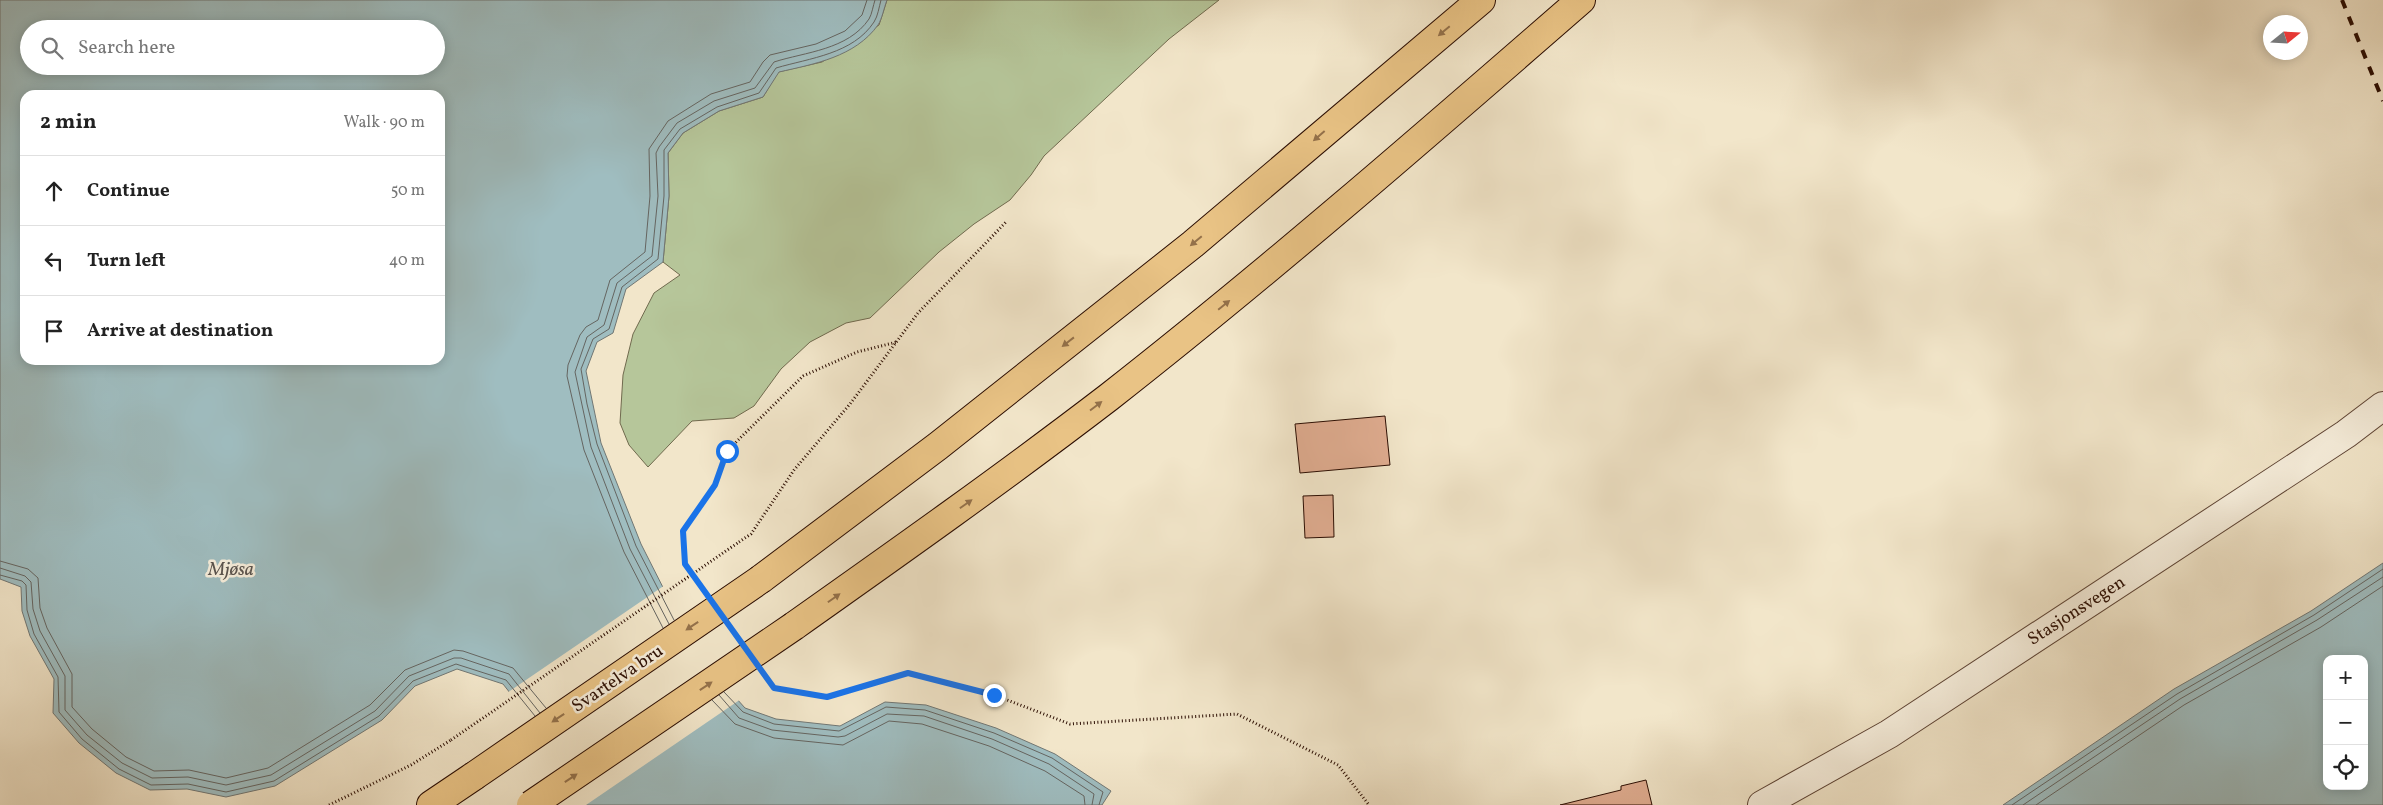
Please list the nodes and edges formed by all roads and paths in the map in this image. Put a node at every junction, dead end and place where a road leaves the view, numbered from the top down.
1 (1481, 0) edge
2 (1581, 0) edge
3 (1007, 221) dead end
4 (897, 342) junction
5 (2383, 406) edge
6 (702, 587) dead end
7 (769, 680) dead end
8 (329, 805) edge
9 (431, 805) edge
10 (531, 805) edge
11 (1369, 805) edge
12 (1762, 805) edge

1 -> 9 highway, Svartelva bru, bridge
10 -> 2 highway, bridge
3 - 4 path
4 - 6 path
4 - 8 path, bridge
5 - 12 street, Stasjonsvegen
7 - 11 path

